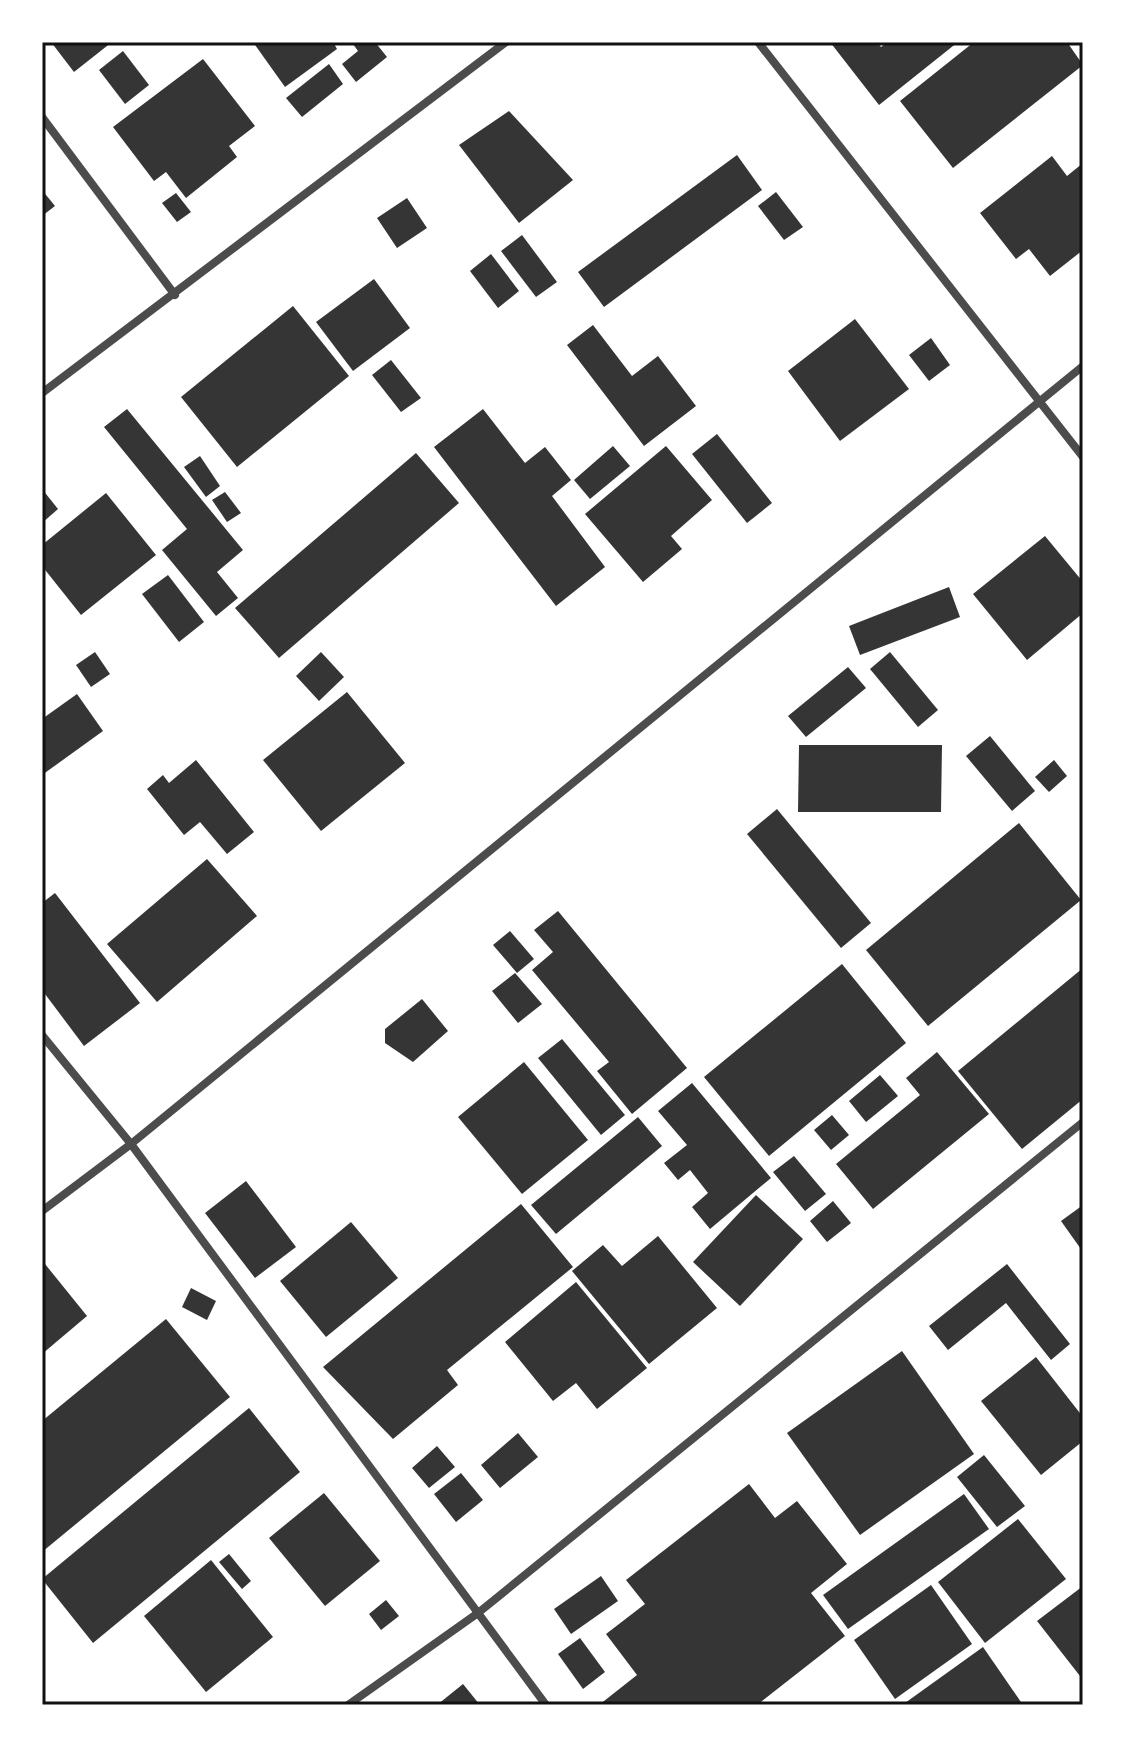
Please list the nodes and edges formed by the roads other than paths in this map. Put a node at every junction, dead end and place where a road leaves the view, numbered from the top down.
1 (506, 42) edge
2 (758, 42) edge
3 (42, 117) edge
4 (175, 295) junction
5 (1083, 366) edge
6 (42, 393) edge
7 (1040, 400) junction
8 (1083, 457) edge
9 (42, 1035) edge
10 (1083, 1122) edge
11 (131, 1144) junction
12 (42, 1211) edge
13 (478, 1613) junction
14 (348, 1705) edge
15 (546, 1705) edge

1 - 4 street
2 - 7 street
3 - 4 street
4 - 6 street
5 - 7 street
7 - 8 street
7 - 11 street
9 - 11 street
10 - 13 street
11 - 12 street
11 - 13 street
13 - 14 street
13 - 15 street

